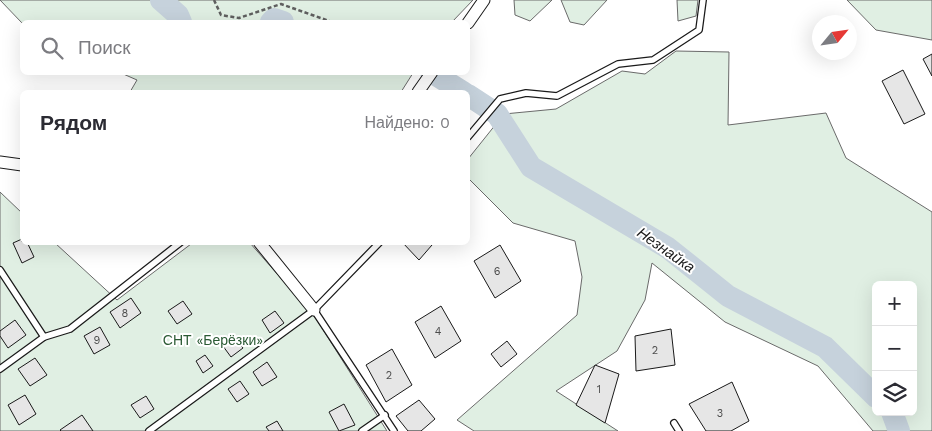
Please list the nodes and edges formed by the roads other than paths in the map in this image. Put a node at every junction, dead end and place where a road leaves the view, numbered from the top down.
1 (484, 0) edge
2 (703, 0) edge
3 (470, 20) edge
4 (430, 75) edge
5 (419, 90) edge
6 (470, 135) edge
7 (0, 162) edge
8 (20, 165) edge
9 (177, 245) edge
10 (261, 245) edge
11 (377, 245) edge
12 (0, 270) edge
13 (314, 310) junction
14 (44, 338) junction
15 (0, 369) edge
16 (385, 415) junction
17 (674, 423) dead end
18 (149, 431) edge
19 (362, 431) edge
20 (394, 431) edge
21 (679, 431) edge

1 - 3 street
2 - 6 lane
4 - 5 street
7 - 8 street
9 - 14 lane
10 - 13 street
11 - 13 lane
12 - 14 lane
13 - 16 lane
13 - 18 lane
14 - 15 lane
16 - 19 lane
16 - 20 lane
17 - 21 lane

